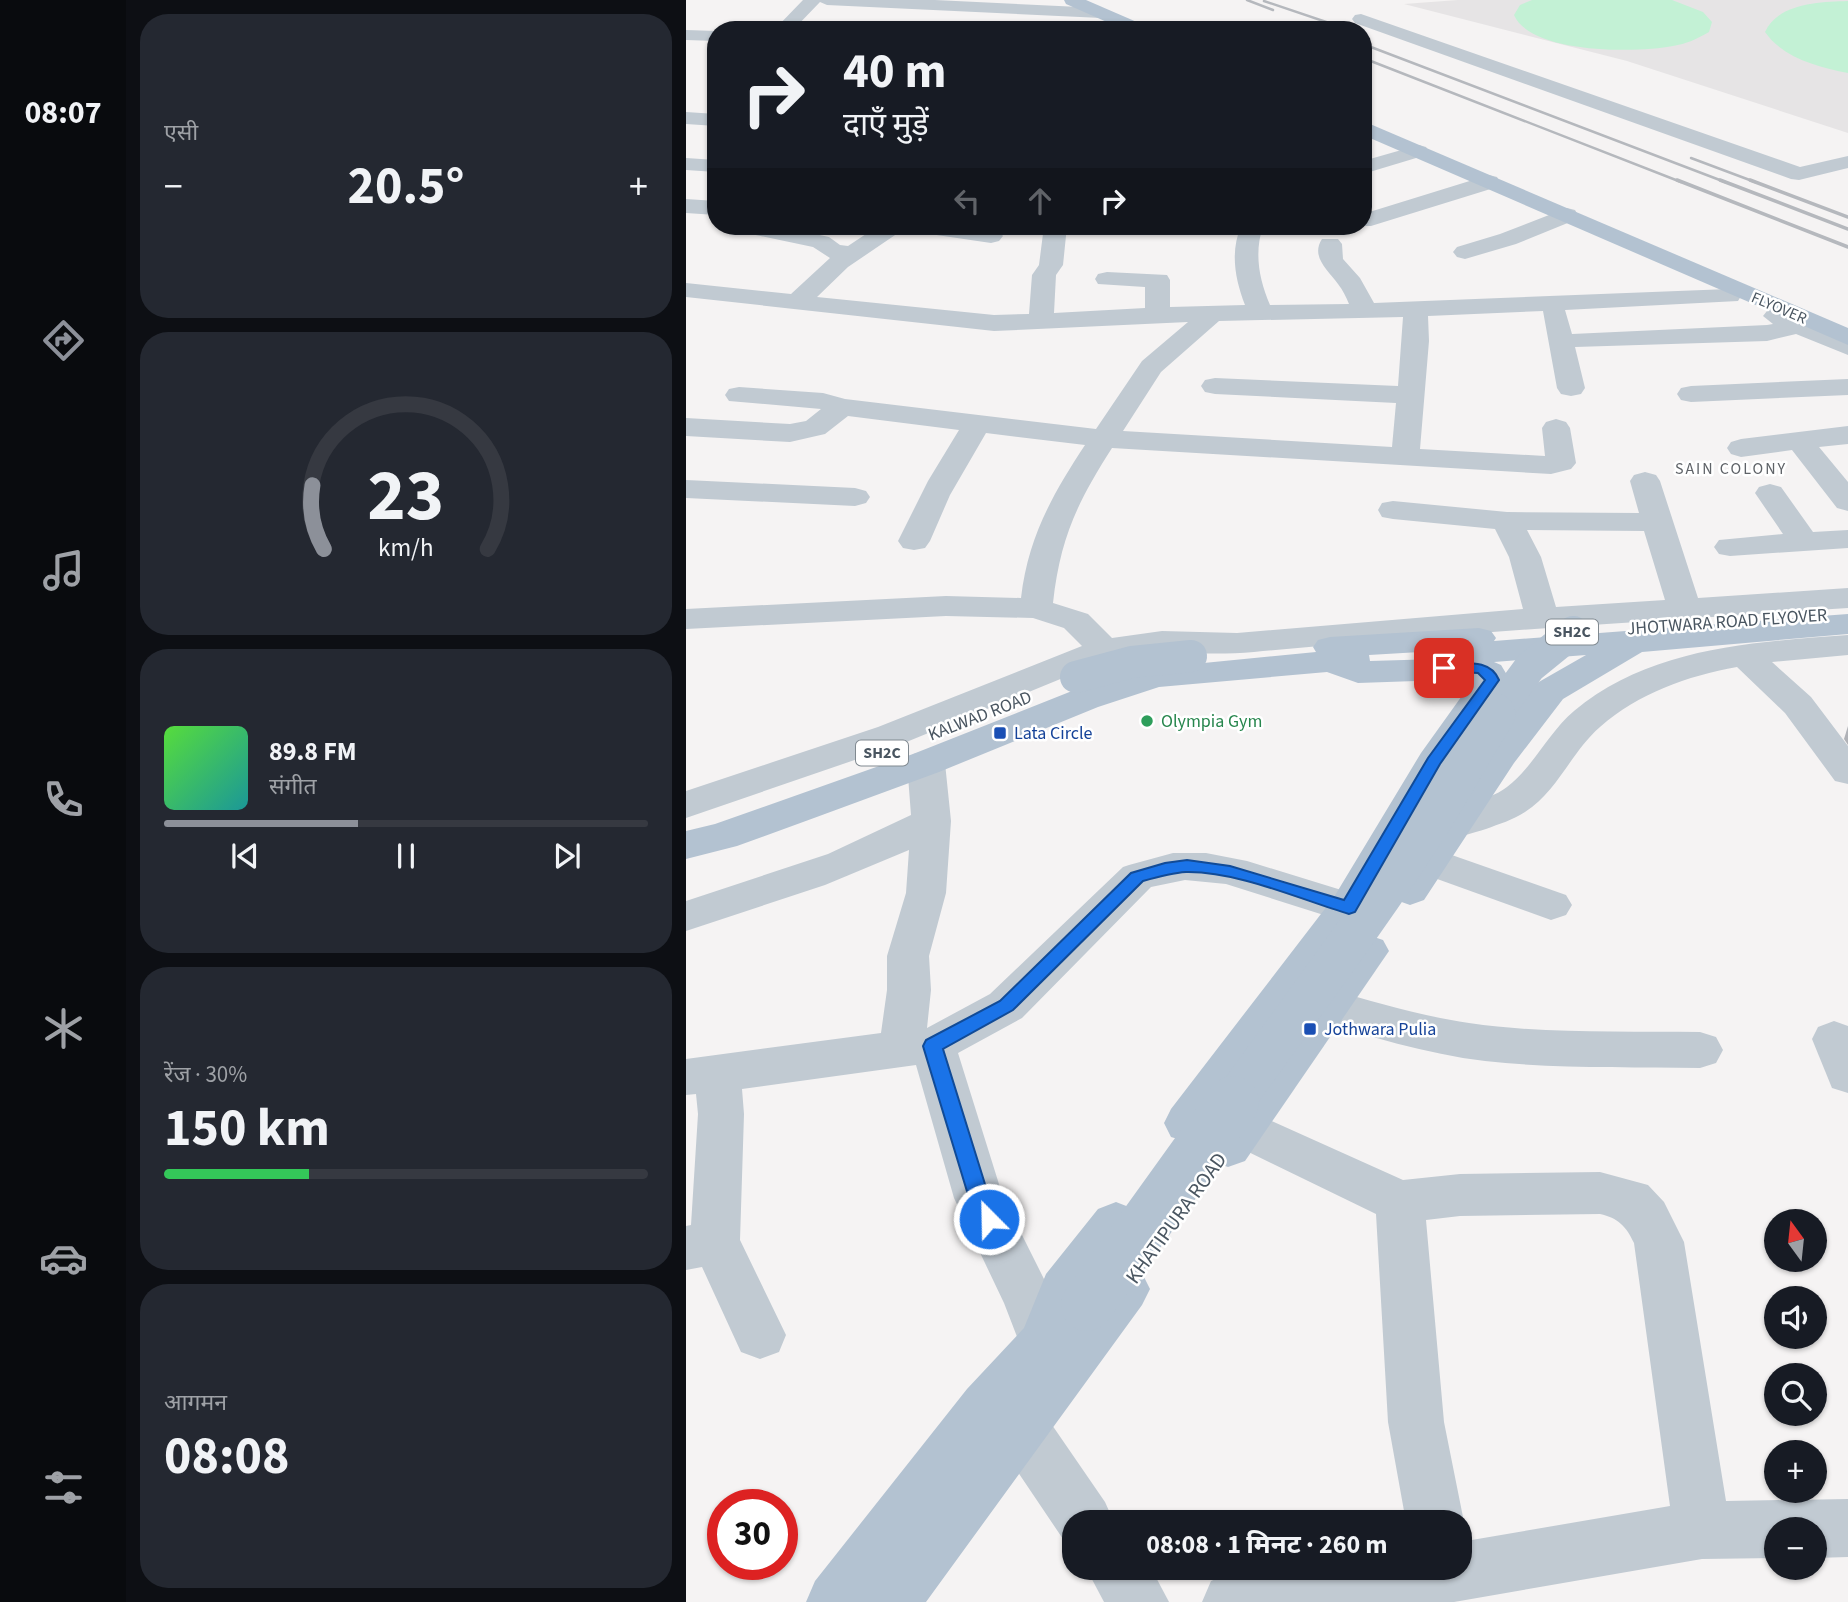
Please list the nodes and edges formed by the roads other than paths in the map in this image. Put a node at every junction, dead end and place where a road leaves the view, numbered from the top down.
1 (813, 0) edge
2 (827, 0) edge
3 (1053, 0) edge
4 (1072, 0) edge
5 (873, 3) junction
6 (996, 7) junction
7 (1101, 13) junction
8 (1361, 19) dead end
9 (792, 21) edge
10 (853, 21) dead end
11 (1119, 21) edge
12 (1367, 21) edge
13 (1372, 23) edge
14 (686, 35) edge
15 (707, 36) edge
16 (686, 118) edge
17 (707, 119) edge
18 (1372, 131) edge
19 (1419, 151) junction
20 (686, 164) edge
21 (1372, 164) edge
22 (1844, 164) edge
23 (707, 165) edge
24 (1489, 182) junction
25 (686, 206) edge
26 (707, 207) edge
27 (1567, 215) junction
28 (1372, 217) edge
29 (788, 235) edge
30 (880, 235) edge
31 (985, 235) edge
32 (1054, 235) edge
33 (1251, 235) edge
34 (991, 236) dead end
35 (1330, 244) dead end
36 (1465, 252) dead end
37 (855, 253) junction
38 (1107, 279) dead end
39 (686, 290) edge
40 (1731, 291) junction
41 (798, 301) junction
42 (1553, 304) junction
43 (1364, 310) junction
44 (1261, 312) junction
45 (1213, 313) junction
46 (1157, 315) junction
47 (1415, 318) junction
48 (1041, 322) junction
49 (1800, 326) junction
50 (1848, 337) edge
51 (1184, 338) junction
52 (1577, 340) dead end
53 (1848, 347) edge
54 (1215, 386) dead end
55 (1848, 387) edge
56 (1571, 388) dead end
57 (1691, 394) dead end
58 (739, 395) dead end
59 (1410, 396) junction
60 (842, 407) junction
61 (978, 423) junction
62 (686, 427) edge
63 (1556, 428) dead end
64 (1848, 435) edge
65 (1102, 438) junction
66 (1798, 440) junction
67 (1741, 448) dead end
68 (1405, 458) junction
69 (1645, 481) dead end
70 (686, 489) edge
71 (1770, 493) dead end
72 (855, 497) dead end
73 (1848, 502) edge
74 (1393, 510) dead end
75 (1507, 521) junction
76 (1657, 522) junction
77 (1848, 539) edge
78 (914, 541) dead end
79 (1804, 541) junction
80 (1730, 547) dead end
81 (1848, 598) edge
82 (1036, 608) junction
83 (1685, 608) junction
84 (1848, 614) edge
85 (686, 619) edge
86 (1848, 624) edge
87 (1558, 626) junction
88 (1634, 642) junction
89 (1848, 645) edge
90 (1104, 649) junction
91 (1743, 654) junction
92 (1351, 660) junction
93 (1191, 664) junction
94 (1128, 684) junction
95 (1080, 688) junction
96 (926, 763) junction
97 (1848, 772) edge
98 (686, 805) edge
99 (931, 821) junction
100 (686, 822) edge
101 (1451, 828) junction
102 (686, 845) edge
103 (1551, 905) dead end
104 (1349, 908) junction
105 (686, 916) edge
106 (1328, 1006) junction
107 (917, 1047) junction
108 (1700, 1050) dead end
109 (701, 1076) edge
110 (1243, 1127) junction
111 (1400, 1202) junction
112 (700, 1245) edge
113 (760, 1335) dead end
114 (1045, 1343) junction
115 (1003, 1416) junction
116 (1076, 1510) edge
117 (1433, 1510) edge
118 (1848, 1528) edge
119 (1702, 1530) junction
120 (1472, 1552) edge
121 (1124, 1580) edge
122 (1330, 1580) edge
123 (836, 1602) edge
124 (889, 1602) edge
125 (1139, 1602) edge
126 (1232, 1602) edge

1 - 9 street
2 - 5 street
3 - 6 street
4 - 7 main road
5 - 6 street
5 - 10 street
6 - 7 street
7 - 11 main road
8 - 12 street
13 - 22 street
14 - 15 street
16 - 17 street
18 - 19 main road, FLYOVER
19 - 21 street
19 - 24 main road, FLYOVER
20 - 23 street
24 - 27 main road, FLYOVER
24 - 28 street
25 - 26 street
27 - 36 street
27 - 40 main road, FLYOVER
29 - 37 street
30 - 37 street
31 - 34 street
32 - 48 street
33 - 44 street
35 - 43 street
37 - 41 street
38 - 46 street
39 - 41 street
40 - 42 street
40 - 49 street
40 - 50 main road, FLYOVER
41 - 48 street
42 - 47 street
42 - 56 street
43 - 44 street
43 - 47 street
44 - 45 street
45 - 46 street
45 - 51 street
46 - 48 street
47 - 51 street
47 - 59 street
49 - 52 street
49 - 53 street
51 - 65 street
54 - 59 street
55 - 57 street
58 - 60 street
59 - 68 street
60 - 61 street
60 - 62 street
61 - 65 street
61 - 78 street
63 - 68 street
64 - 66 street
65 - 68 street
65 - 82 street
66 - 67 street
66 - 73 street
69 - 76 street
70 - 72 street
71 - 79 street
74 - 75 street
75 - 76 street
75 - 87 street
76 - 83 street
77 - 79 street
79 - 80 street
81 - 83 street
82 - 85 street
82 - 90 street
83 - 87 street
84 - 87 main road, JHOTWARA ROAD FLYOVER / SH2C
86 - 88 main road, JHOTWARA ROAD FLYOVER
87 - 90 street
87 - 93 main road, JHOTWARA ROAD FLYOVER / SH2C
87 - 114 main road, bridge
88 - 92 main road, JHOTWARA ROAD FLYOVER, bridge
88 - 101 main road, KHATIPURA ROAD
89 - 91 street
90 - 94 street
90 - 98 street
91 - 97 street
91 - 101 street
92 - 93 main road, JHOTWARA ROAD FLYOVER
92 - 104 main road
93 - 94 main road, SH2C
93 - 95 main road, SH2C, bridge
94 - 95 main road, SH2C
95 - 96 main road
95 - 100 main road, KALWAD ROAD / SH2C
96 - 99 street
96 - 102 main road
99 - 105 street
99 - 107 street
101 - 103 street
101 - 106 main road, KHATIPURA ROAD
104 - 107 street
104 - 114 main road
106 - 108 street
106 - 110 main road, KHATIPURA ROAD
107 - 109 street
107 - 114 street
109 - 112 street
110 - 111 street
110 - 115 main road, KHATIPURA ROAD
111 - 117 street
111 - 119 street
112 - 113 street
114 - 115 main road
115 - 116 street
115 - 123 main road
115 - 124 main road, KHATIPURA ROAD
118 - 119 street
119 - 120 street
121 - 125 street
122 - 126 street

